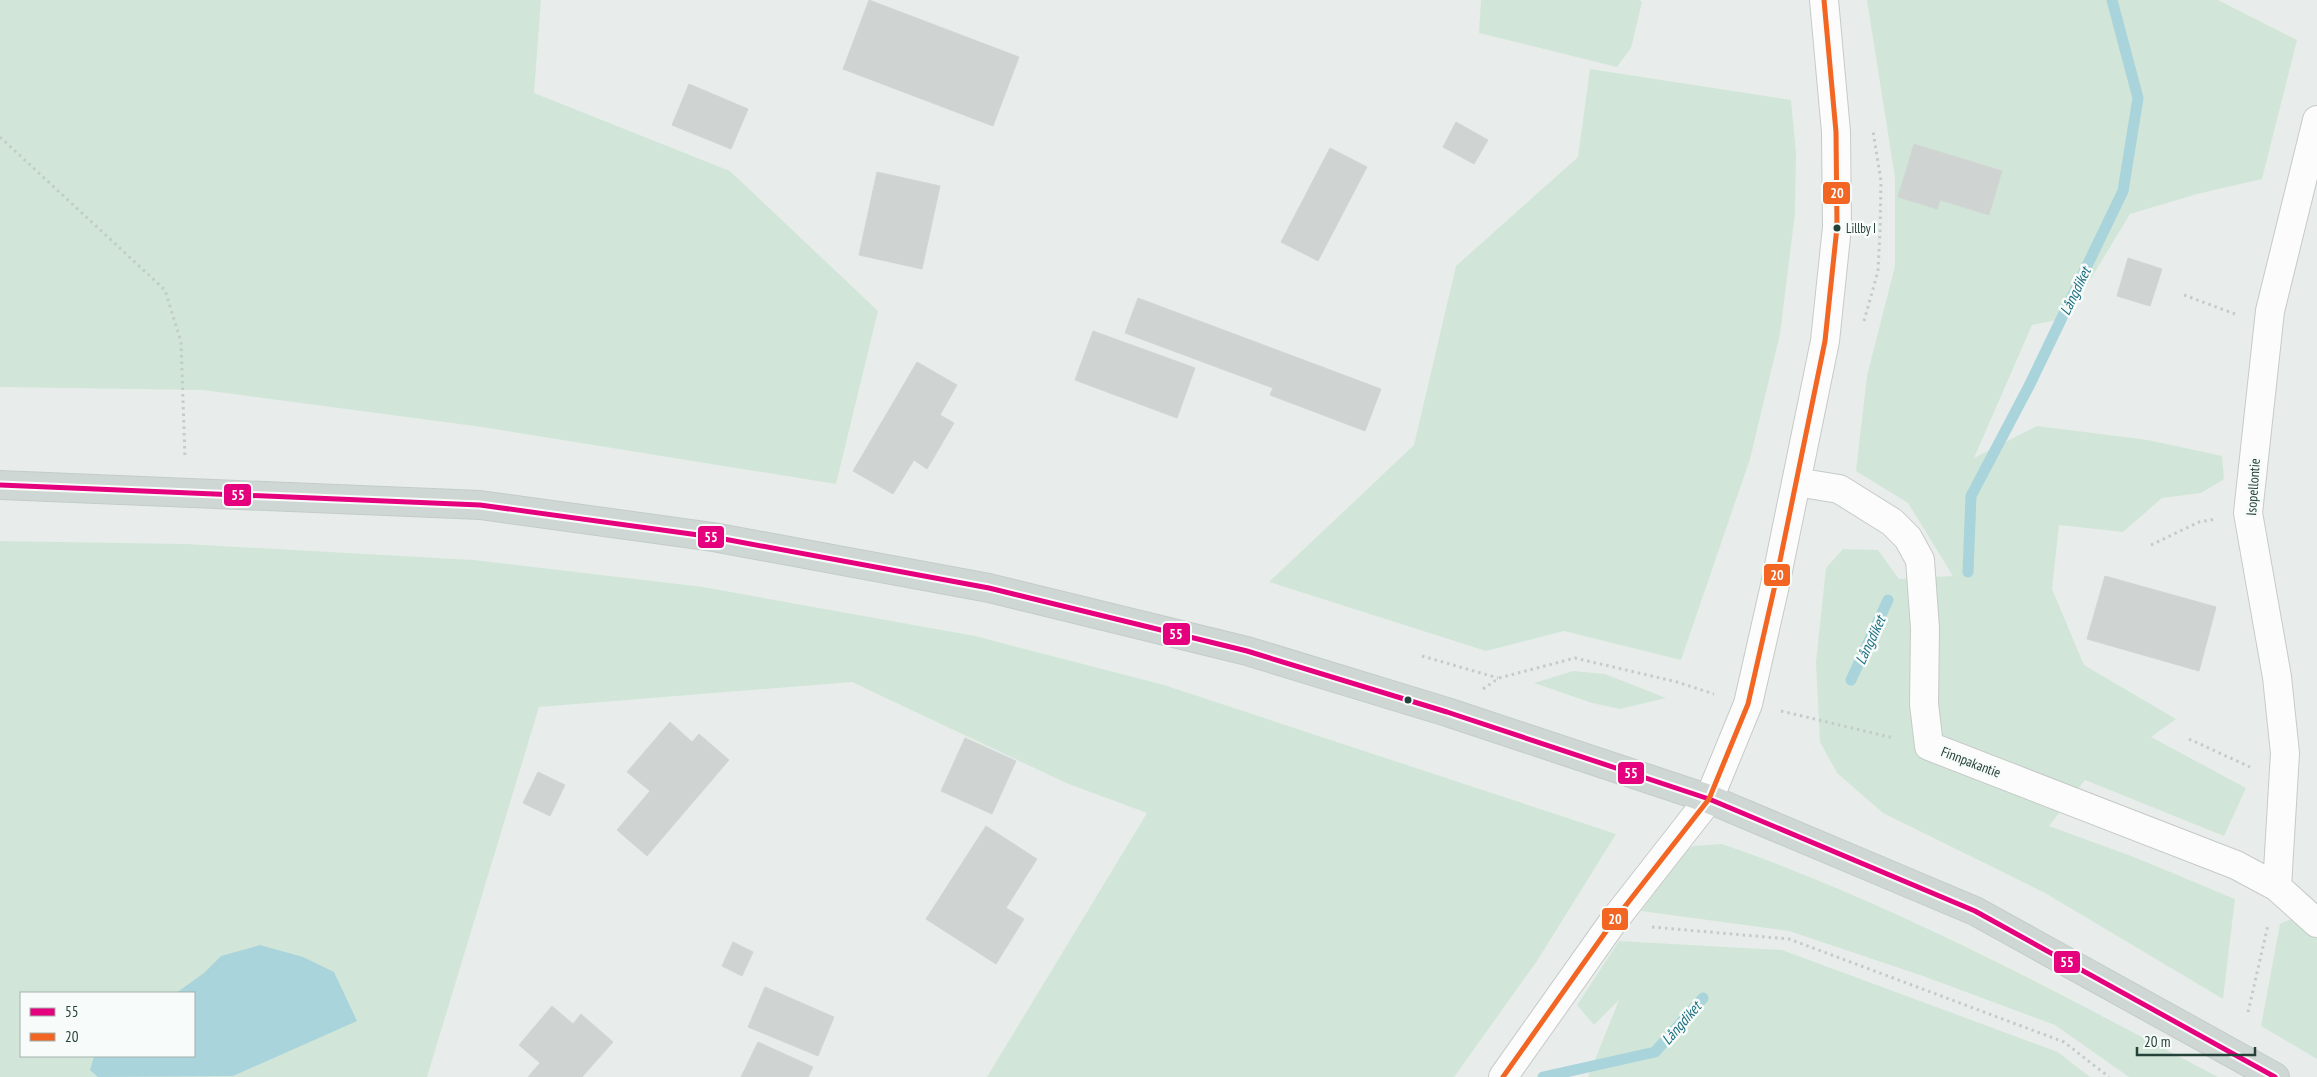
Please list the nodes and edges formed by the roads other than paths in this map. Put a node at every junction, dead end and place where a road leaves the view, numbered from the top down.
1 (1824, 0) edge
2 (2317, 120) edge
3 (1796, 482) junction
4 (0, 484) edge
5 (1708, 799) junction
6 (2277, 887) junction
7 (2317, 923) edge
8 (1503, 1077) edge
9 (2275, 1077) edge

1 - 3 street
2 - 6 street, Isopellontie
3 - 5 street
3 - 6 street, Finnpakantie
4 - 5 main road
5 - 8 street
5 - 9 main road
6 - 7 street, Finnpakantie

